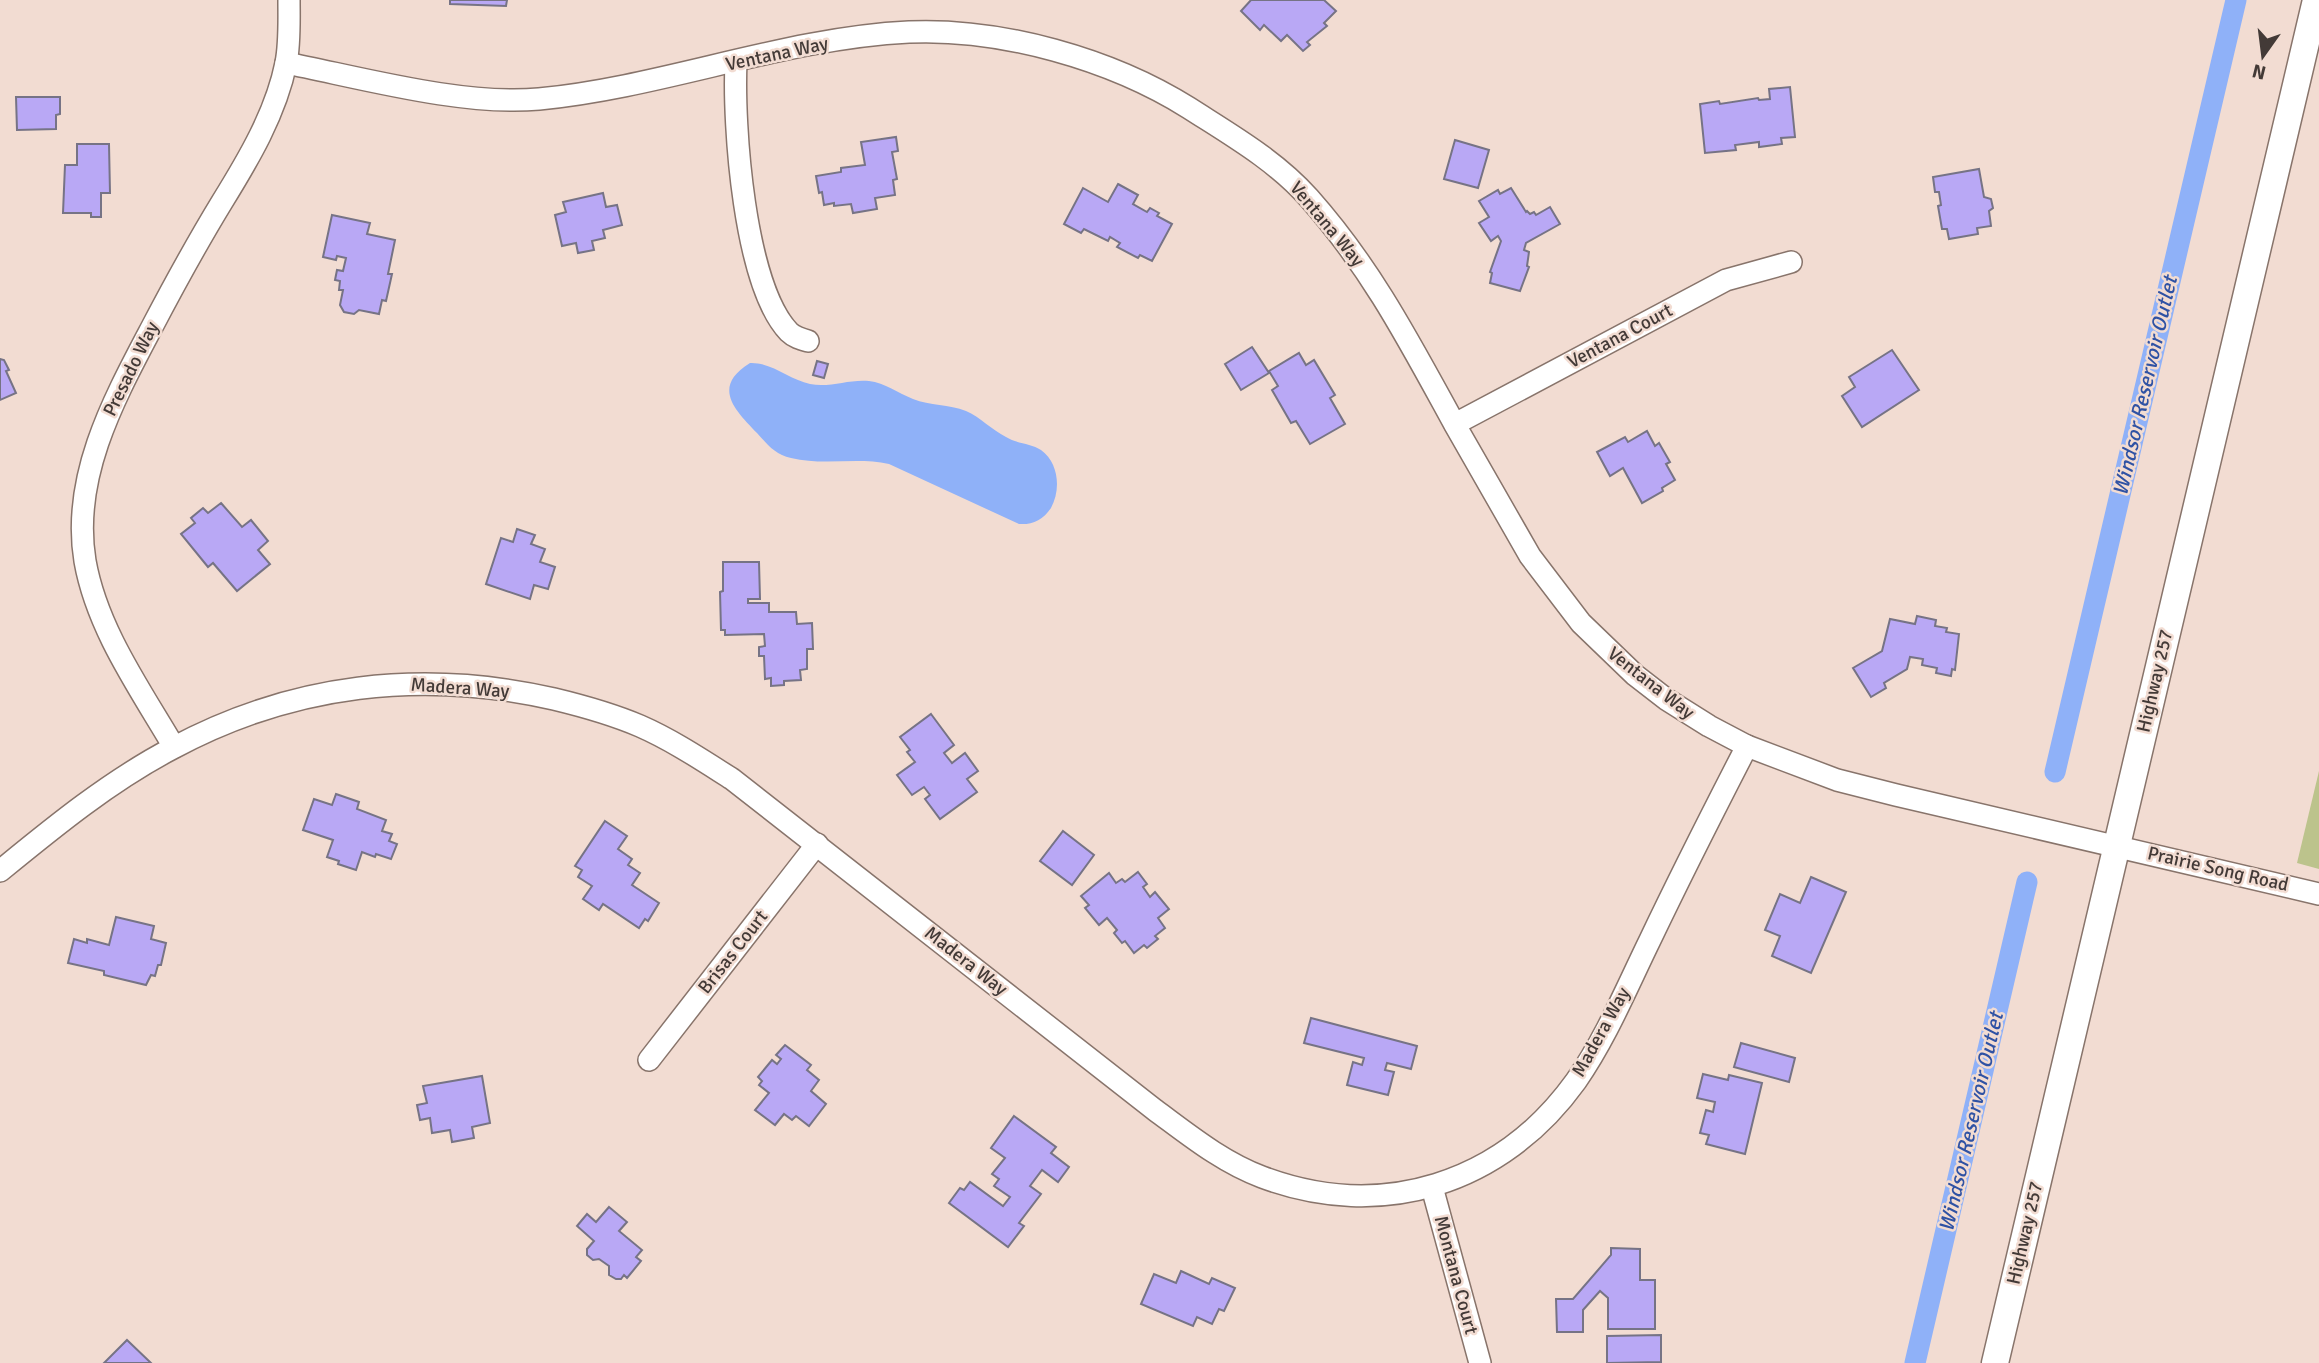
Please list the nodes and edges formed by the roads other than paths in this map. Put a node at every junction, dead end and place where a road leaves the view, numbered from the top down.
1 (289, 0) edge
2 (2316, 0) edge
3 (736, 62) junction
4 (286, 63) junction
5 (1791, 262) dead end
6 (808, 341) dead end
7 (1455, 424) junction
8 (1747, 746) junction
9 (174, 747) junction
10 (817, 845) junction
11 (2116, 846) junction
12 (0, 871) edge
13 (2319, 894) edge
14 (649, 1060) dead end
15 (1432, 1187) junction
16 (1480, 1363) edge
17 (1995, 1363) edge

1 - 4 street, Presado Way
2 - 11 main road, Highway 257
3 - 4 street, Ventana Way
3 - 6 street
3 - 7 street, Ventana Way
4 - 9 street, Presado Way
5 - 7 street, Ventana Court
7 - 8 street, Ventana Way
8 - 11 street, Ventana Way
8 - 15 street, Madera Way
9 - 10 street, Madera Way
9 - 12 street, Madera Way
10 - 14 street, Brisas Court
10 - 15 street, Madera Way
11 - 13 street, Prairie Song Road
11 - 17 main road, Highway 257
15 - 16 street, Montana Court

